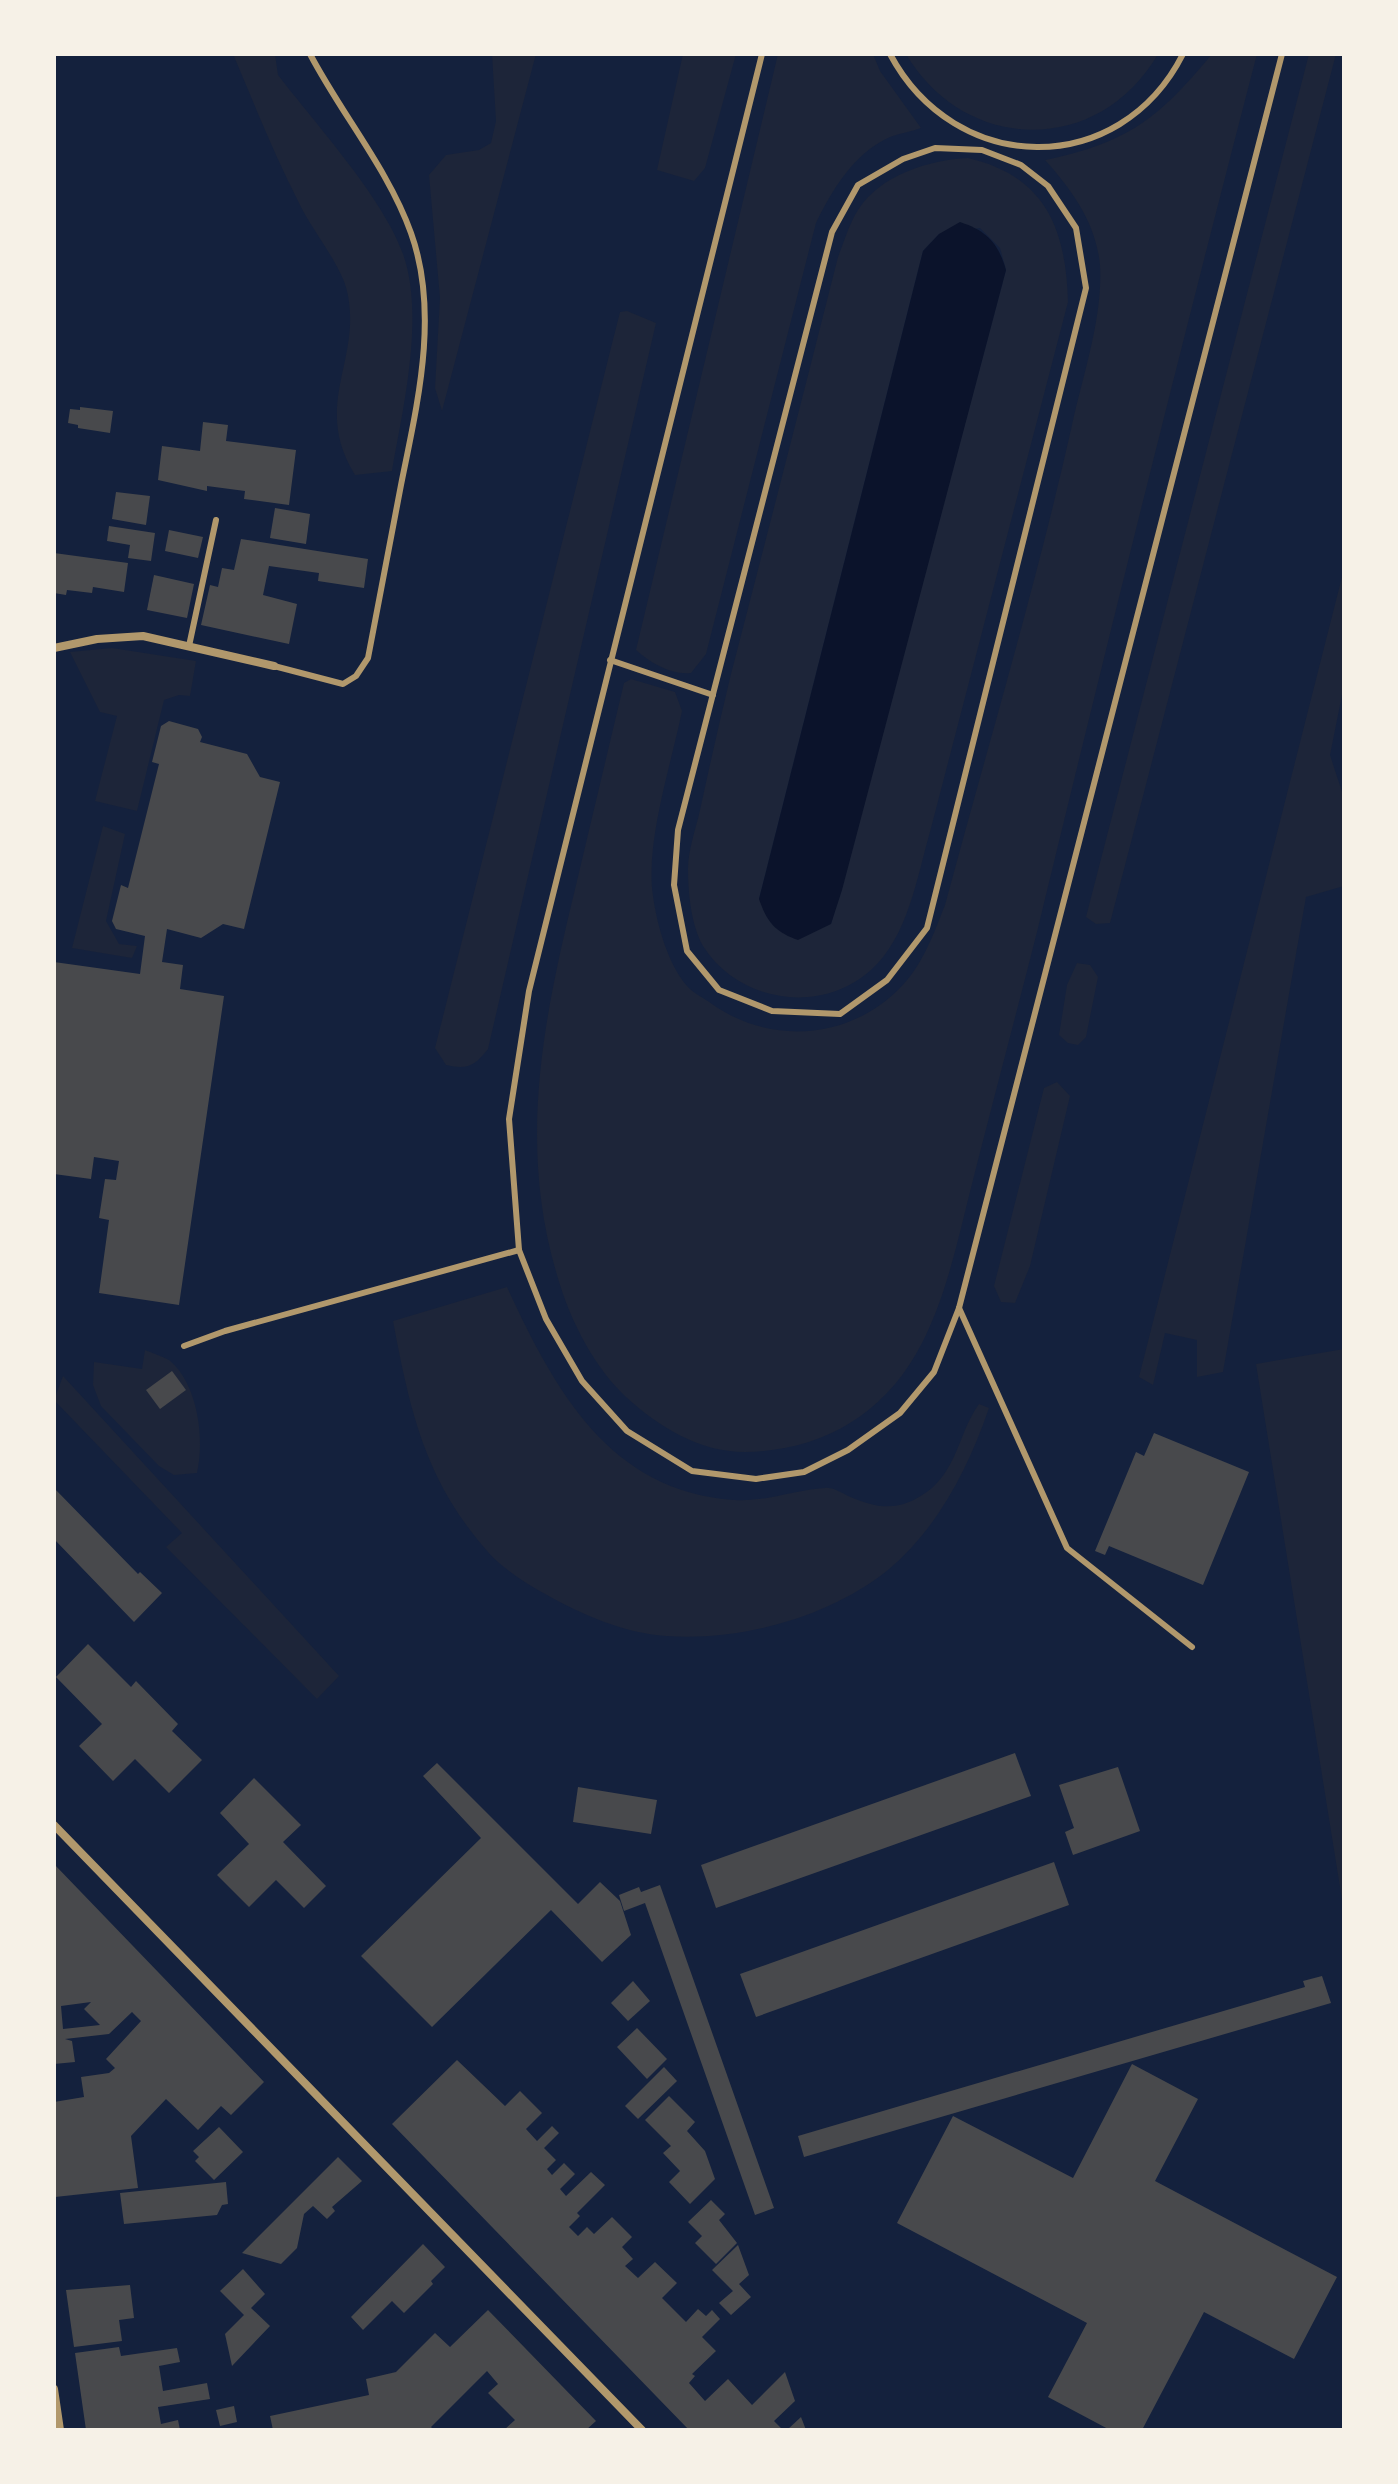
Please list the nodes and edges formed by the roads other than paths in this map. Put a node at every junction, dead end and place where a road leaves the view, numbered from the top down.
1 (310, 54) edge
2 (762, 54) edge
3 (890, 54) edge
4 (1183, 54) edge
5 (1282, 54) edge
6 (216, 520) dead end
7 (189, 646) junction
8 (54, 648) edge
9 (610, 660) junction
10 (274, 666) joint
11 (713, 695) junction
12 (519, 1250) junction
13 (959, 1308) junction
14 (184, 1346) dead end
15 (1192, 1647) dead end
16 (54, 1825) edge
17 (54, 2389) edge
18 (60, 2430) edge
19 (642, 2430) edge

1 - 10 lane
2 - 9 lane
3 - 4 lane
5 - 13 lane
6 - 7 lane
7 - 8 street
7 - 10 street
9 - 11 lane
9 - 12 lane
11 - 11 lane
12 - 13 lane
12 - 14 lane
13 - 15 lane
16 - 19 street
17 - 18 street

